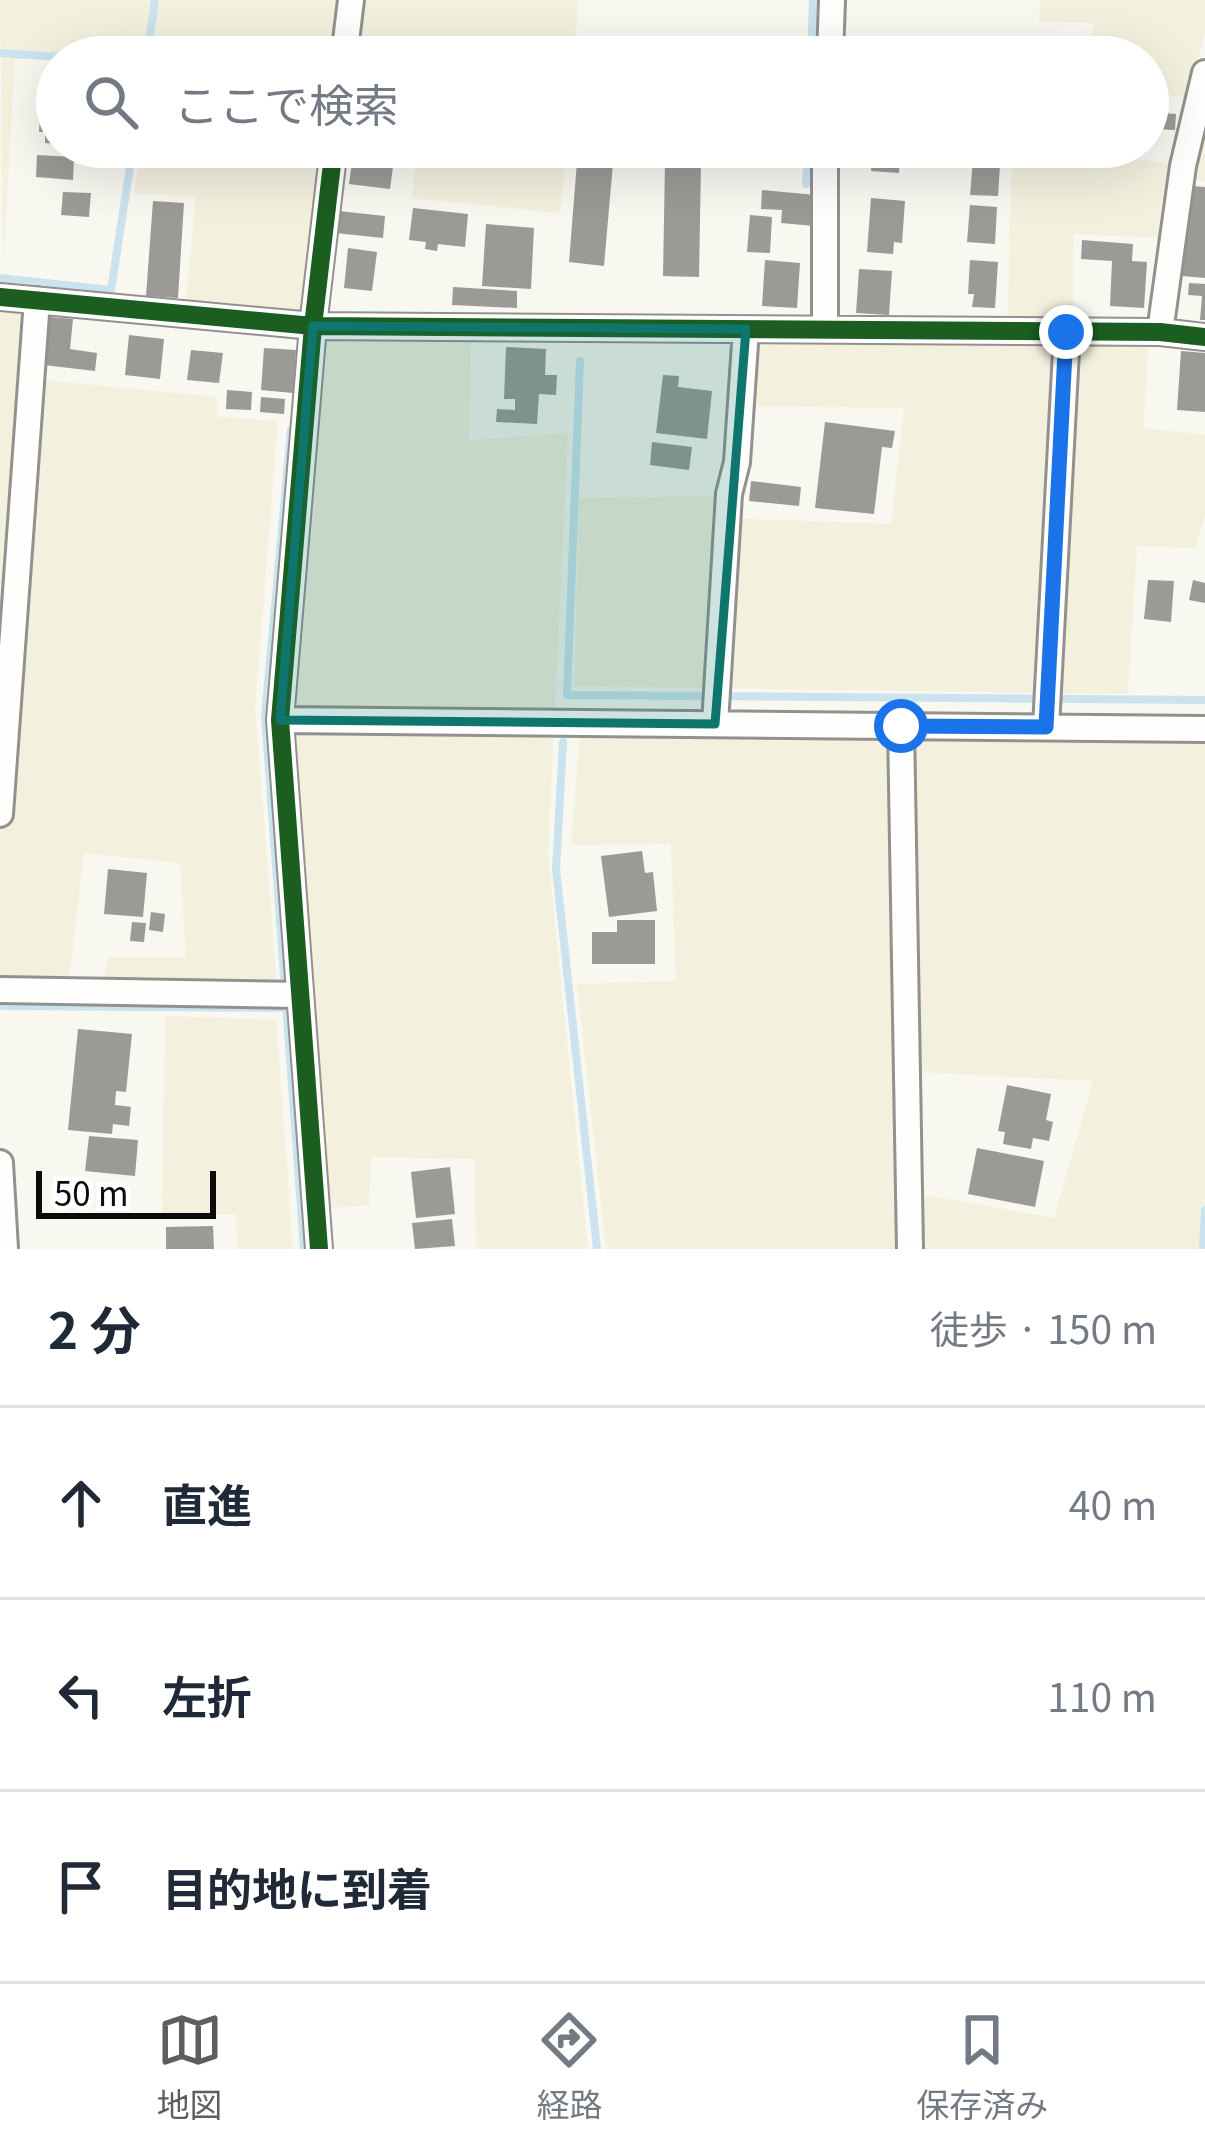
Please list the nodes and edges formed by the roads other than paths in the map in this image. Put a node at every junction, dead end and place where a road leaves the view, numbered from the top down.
1 (351, 0) edge
2 (832, 0) edge
3 (347, 36) edge
4 (831, 36) edge
5 (1205, 73) edge
6 (332, 168) edge
7 (825, 168) edge
8 (0, 297) edge
9 (37, 301) junction
10 (313, 326) junction
11 (746, 329) junction
12 (825, 329) junction
13 (1066, 332) junction
14 (1160, 332) junction
15 (1205, 337) edge
16 (716, 705) junction
17 (1046, 707) junction
18 (280, 720) junction
19 (901, 726) junction
20 (1202, 729) edge
21 (0, 814) edge
22 (0, 990) edge
23 (290, 994) junction
24 (0, 1163) edge
25 (5, 1249) edge
26 (319, 1249) edge
27 (910, 1249) edge

1 - 3 street
2 - 4 street
5 - 14 street
6 - 10 street
7 - 12 street
8 - 9 street
9 - 10 street
9 - 21 street
10 - 11 street
10 - 18 street
11 - 12 street
11 - 16 street
12 - 13 street
13 - 14 street
13 - 17 street
14 - 15 street
16 - 18 street
16 - 19 street
17 - 19 street
17 - 20 street
18 - 23 street
19 - 27 street
22 - 23 street
23 - 26 street
24 - 25 street

